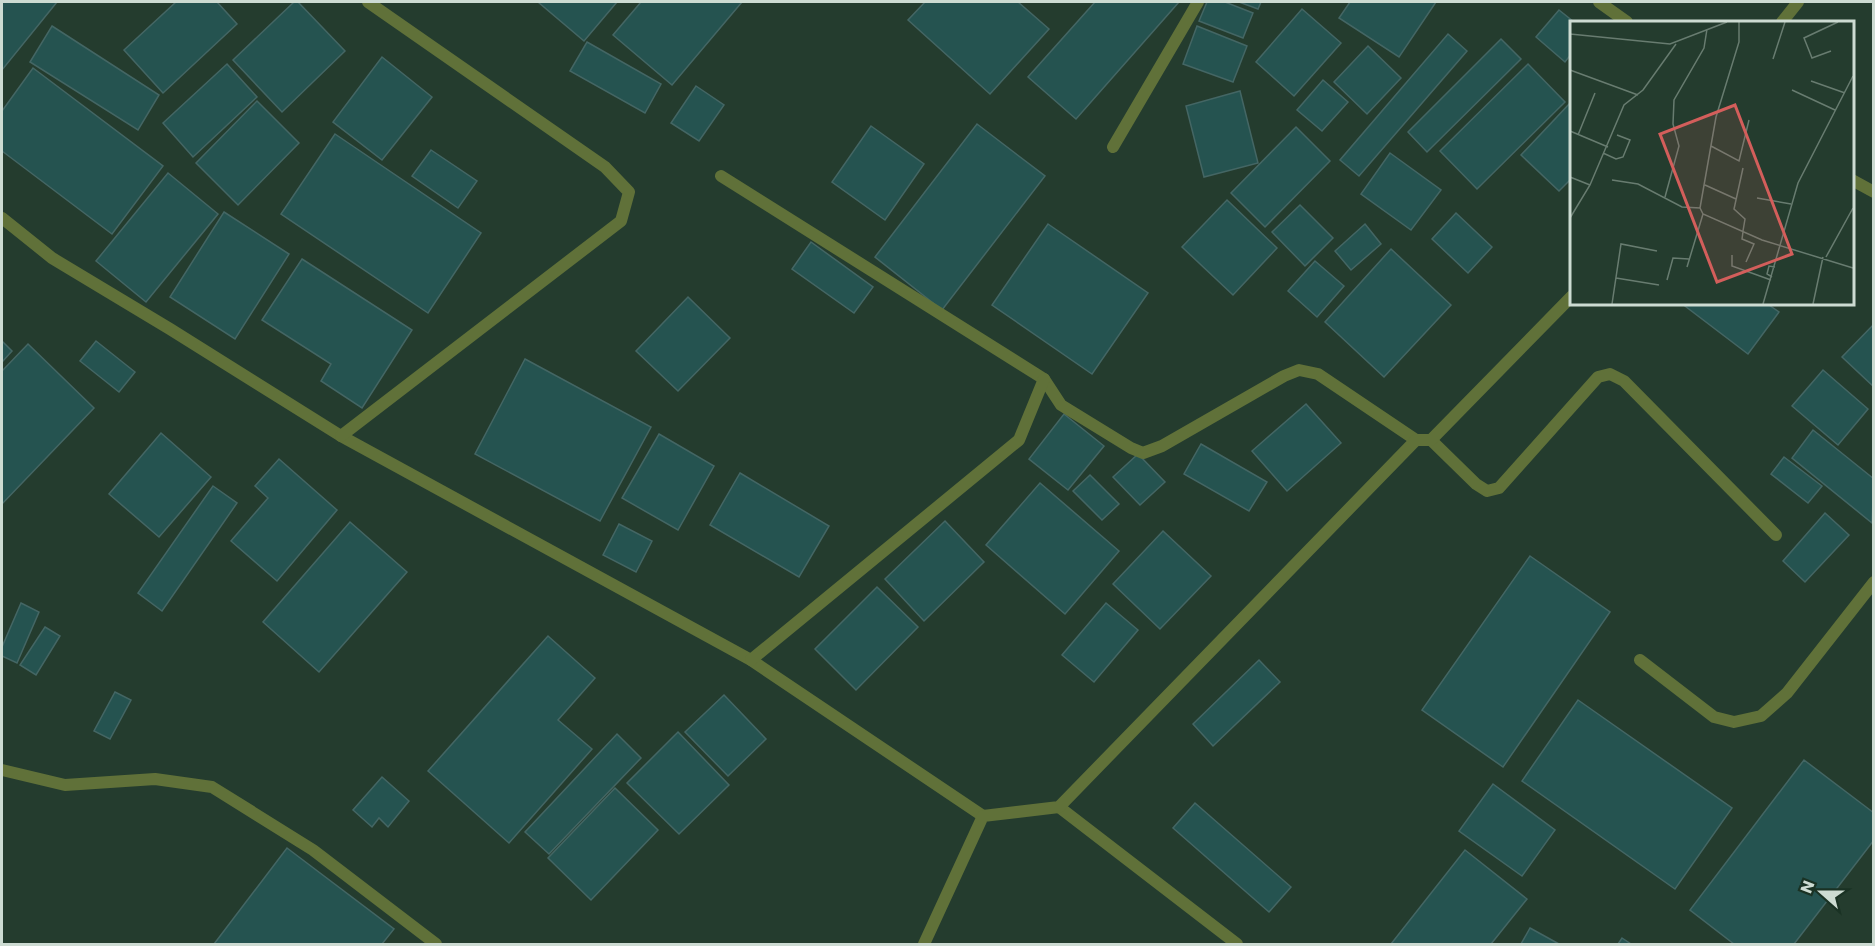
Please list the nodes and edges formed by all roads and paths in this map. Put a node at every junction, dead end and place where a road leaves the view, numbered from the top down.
1 (368, 2) edge
2 (1198, 2) edge
3 (1599, 2) edge
4 (1798, 2) edge
5 (1626, 21) edge
6 (1783, 21) edge
7 (1113, 147) dead end
8 (721, 176) dead end
9 (1854, 181) edge
10 (1874, 192) edge
11 (2, 218) edge
12 (1570, 298) edge
13 (1044, 379) junction
14 (341, 436) junction
15 (1416, 440) junction
16 (1431, 440) junction
17 (1776, 535) dead end
18 (1874, 582) edge
19 (751, 660) junction
20 (1640, 660) dead end
21 (2, 770) edge
22 (1059, 807) junction
23 (983, 816) junction
24 (436, 945) edge
25 (924, 945) edge
26 (1237, 945) edge

1 - 14 street
2 - 7 street
3 - 5 street
4 - 6 street
8 - 13 street
9 - 10 street
11 - 14 street
12 - 16 street
13 - 15 street
13 - 19 street
14 - 19 street
15 - 16 street
15 - 22 street
16 - 17 street
18 - 20 street
19 - 23 street
21 - 24 street
22 - 23 street
22 - 26 street
23 - 25 street

